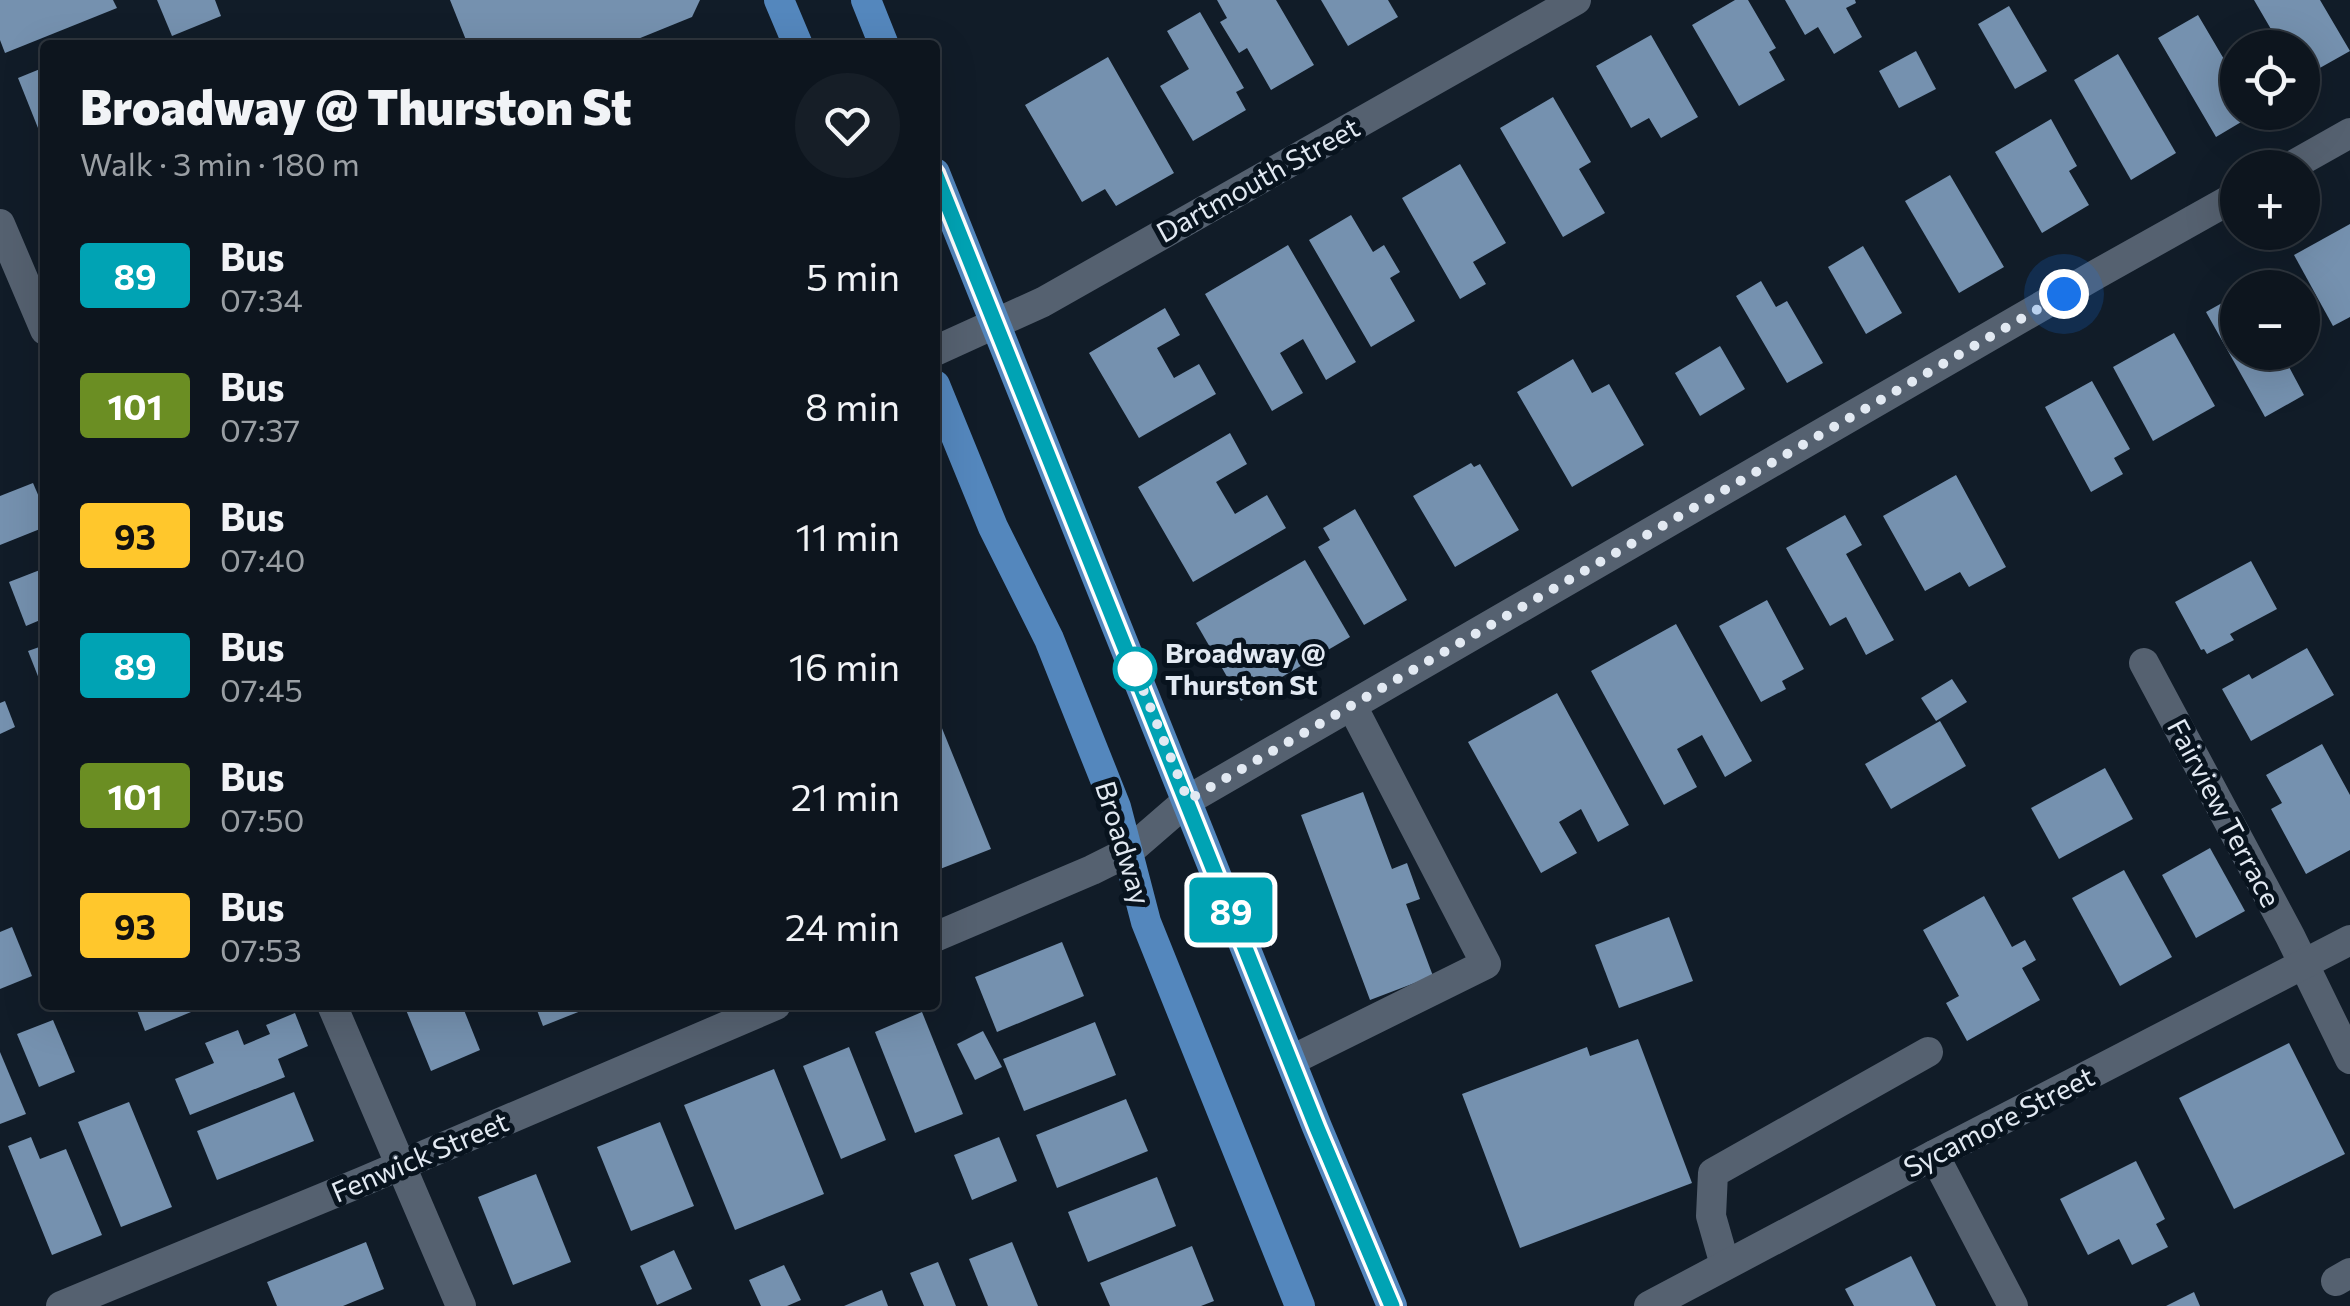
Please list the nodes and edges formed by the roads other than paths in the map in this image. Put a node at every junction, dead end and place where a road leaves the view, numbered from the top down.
1 (778, 0) edge
2 (866, 0) edge
3 (1576, 0) edge
4 (796, 40) edge
5 (882, 40) edge
6 (2350, 132) edge
7 (2319, 150) edge
8 (940, 186) edge
9 (2220, 206) edge
10 (0, 224) edge
11 (40, 318) edge
12 (995, 323) junction
13 (940, 349) edge
14 (941, 419) edge
15 (2144, 663) dead end
16 (1352, 706) junction
17 (1188, 800) junction
18 (1128, 852) junction
19 (940, 935) edge
20 (2350, 940) edge
21 (2304, 964) junction
22 (334, 1010) edge
23 (764, 1010) edge
24 (1928, 1052) dead end
25 (2350, 1059) edge
26 (1292, 1060) junction
27 (1934, 1155) junction
28 (400, 1166) junction
29 (1725, 1266) junction
30 (61, 1306) edge
31 (461, 1306) edge
32 (1300, 1306) edge
33 (1392, 1306) edge
34 (1648, 1306) edge
35 (2013, 1306) edge

1 - 4 main road
2 - 5 main road
3 - 12 street, Dartmouth Street
6 - 7 street
8 - 12 main road
9 - 16 street
10 - 11 street
12 - 13 street, Dartmouth Street
12 - 17 main road
14 - 18 main road, Broadway
15 - 21 street, Fairview Terrace
16 - 17 street
16 - 26 street
17 - 18 street
17 - 26 main road
18 - 19 street
18 - 32 main road, Broadway
20 - 21 street, Sycamore Street
21 - 25 street, Fairview Terrace
21 - 27 street, Sycamore Street
22 - 28 street
23 - 28 street, Fenwick Street
24 - 29 street
26 - 33 main road
27 - 29 street, Sycamore Street
27 - 35 street
28 - 30 street, Fenwick Street
28 - 31 street
29 - 34 street, Sycamore Street

